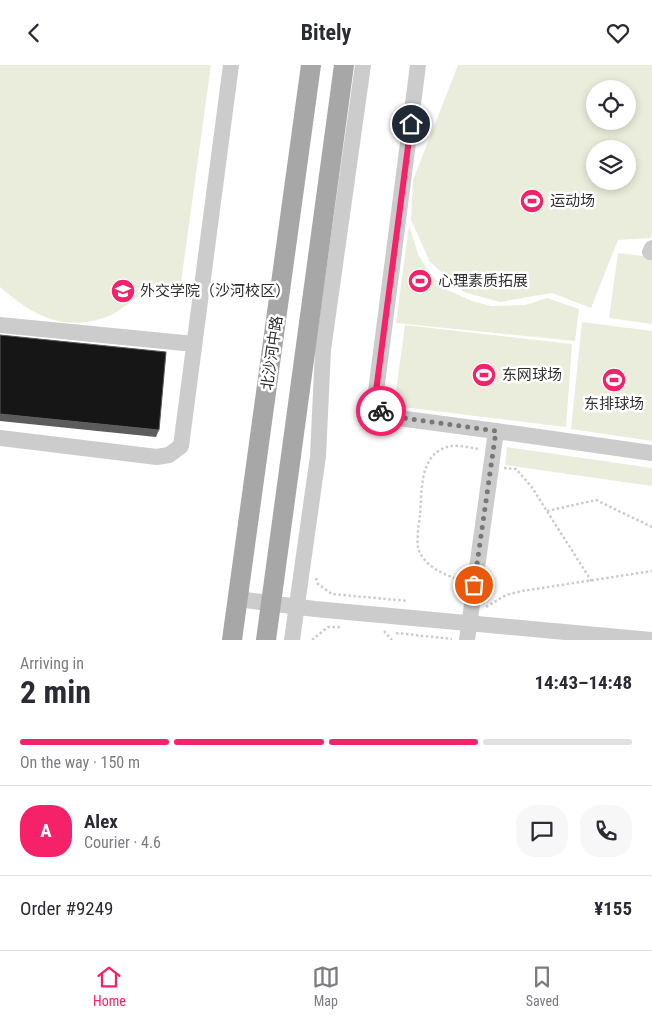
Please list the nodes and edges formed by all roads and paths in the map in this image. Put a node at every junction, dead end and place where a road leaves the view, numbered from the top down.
1 (231, 65) edge
2 (311, 65) edge
3 (344, 65) edge
4 (363, 65) edge
5 (418, 65) edge
6 (652, 247) edge
7 (652, 252) edge
8 (0, 325) edge
9 (194, 344) junction
10 (496, 431) junction
11 (0, 438) edge
12 (492, 451) junction
13 (652, 453) edge
14 (500, 467) dead end
15 (547, 511) junction
16 (652, 527) edge
17 (652, 571) edge
18 (592, 582) junction
19 (318, 584) dead end
20 (474, 585) junction
21 (238, 599) junction
22 (413, 602) dead end
23 (270, 604) junction
24 (296, 607) junction
25 (482, 609) dead end
26 (469, 623) junction
27 (346, 628) dead end
28 (374, 630) dead end
29 (384, 631) junction
30 (459, 639) edge
31 (232, 640) edge
32 (266, 640) edge
33 (292, 640) edge
34 (312, 640) edge
35 (392, 640) edge
36 (652, 640) edge

1 - 9 street
2 - 21 main road, 北沙河中路
3 - 23 main road
4 - 24 street
5 - 10 street
6 - 7 street
8 - 9 street
9 - 11 street
10 - 12 street
10 - 13 street
12 - 20 street
12 - 20 path
14 - 15 path
15 - 16 path
15 - 18 path
17 - 18 path
18 - 25 path
19 - 22 path
20 - 26 street
21 - 23 street
21 - 31 main road, 北沙河中路
23 - 24 street
23 - 32 main road
24 - 26 street
24 - 33 street
26 - 30 street
26 - 36 street
27 - 34 path
28 - 29 path
29 - 30 path
29 - 35 path

